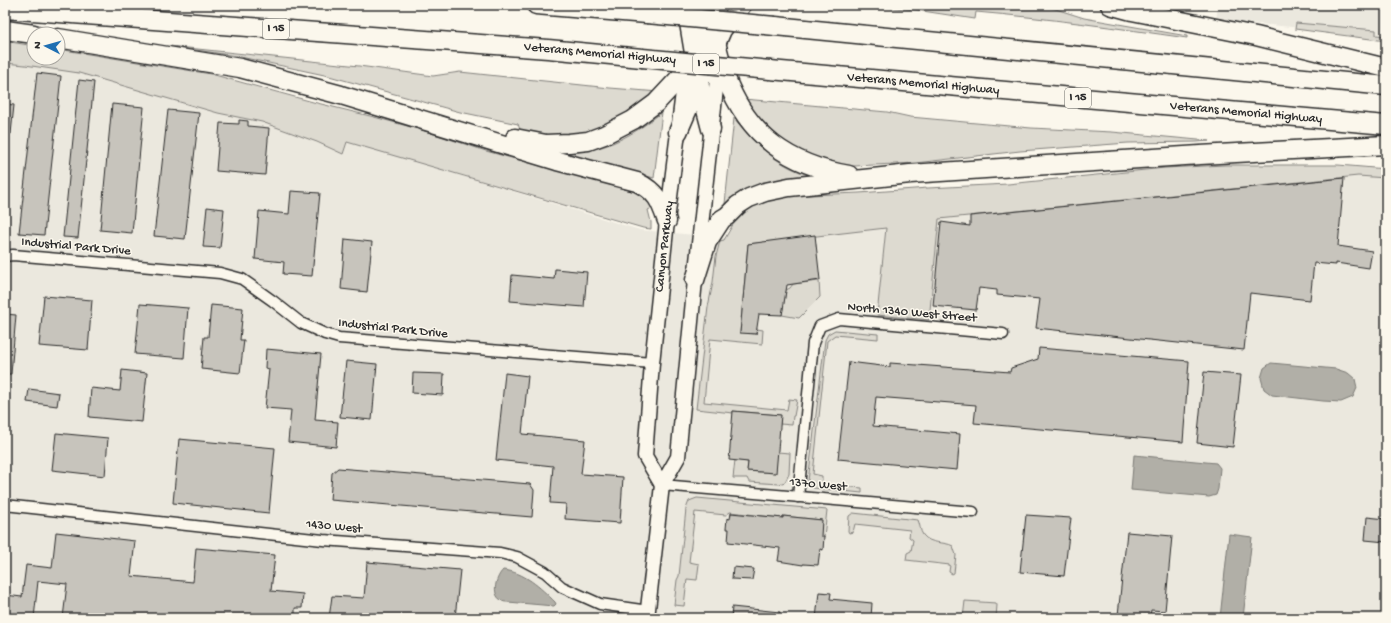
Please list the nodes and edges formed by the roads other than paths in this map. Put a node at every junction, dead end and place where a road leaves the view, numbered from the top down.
1 (536, 5) edge
2 (686, 5) edge
3 (692, 5) edge
4 (725, 5) edge
5 (742, 5) edge
6 (1110, 5) edge
7 (5, 9) edge
8 (716, 26) edge
9 (690, 28) junction
10 (5, 30) edge
11 (26, 33) edge
12 (66, 39) edge
13 (694, 53) junction
14 (1386, 68) edge
15 (686, 71) junction
16 (699, 83) junction
17 (1386, 86) edge
18 (432, 122) junction
19 (1386, 125) edge
20 (711, 129) junction
21 (678, 132) junction
22 (1386, 145) edge
23 (910, 174) junction
24 (667, 220) junction
25 (5, 256) edge
26 (695, 280) junction
27 (1003, 334) dead end
28 (652, 363) junction
29 (662, 485) junction
30 (798, 497) junction
31 (5, 505) edge
32 (973, 512) dead end
33 (647, 615) edge

1 - 17 highway, bridge
2 - 9 highway
3 - 9 main road, Canyon Parkway
4 - 8 main road
5 - 8 highway
6 - 14 highway
7 - 19 highway, Veterans Memorial Highway / I 15, bridge
8 - 13 highway
8 - 16 highway
8 - 20 main road
8 - 23 highway
9 - 13 highway
9 - 15 main road, Canyon Parkway
10 - 11 highway
12 - 18 highway
13 - 15 highway
13 - 16 highway
15 - 18 highway
15 - 21 main road, Canyon Parkway
16 - 20 highway
16 - 21 highway
18 - 24 highway
20 - 26 main road
21 - 24 main road, Canyon Parkway
22 - 23 highway
23 - 26 highway
24 - 28 main road, Canyon Parkway
25 - 28 street, Industrial Park Drive
26 - 29 main road
27 - 30 street, North 1340 West Street
28 - 29 main road, Canyon Parkway
29 - 30 street, 1370 West
29 - 33 main road
30 - 32 street, 1370 West
31 - 33 street, 1430 West

